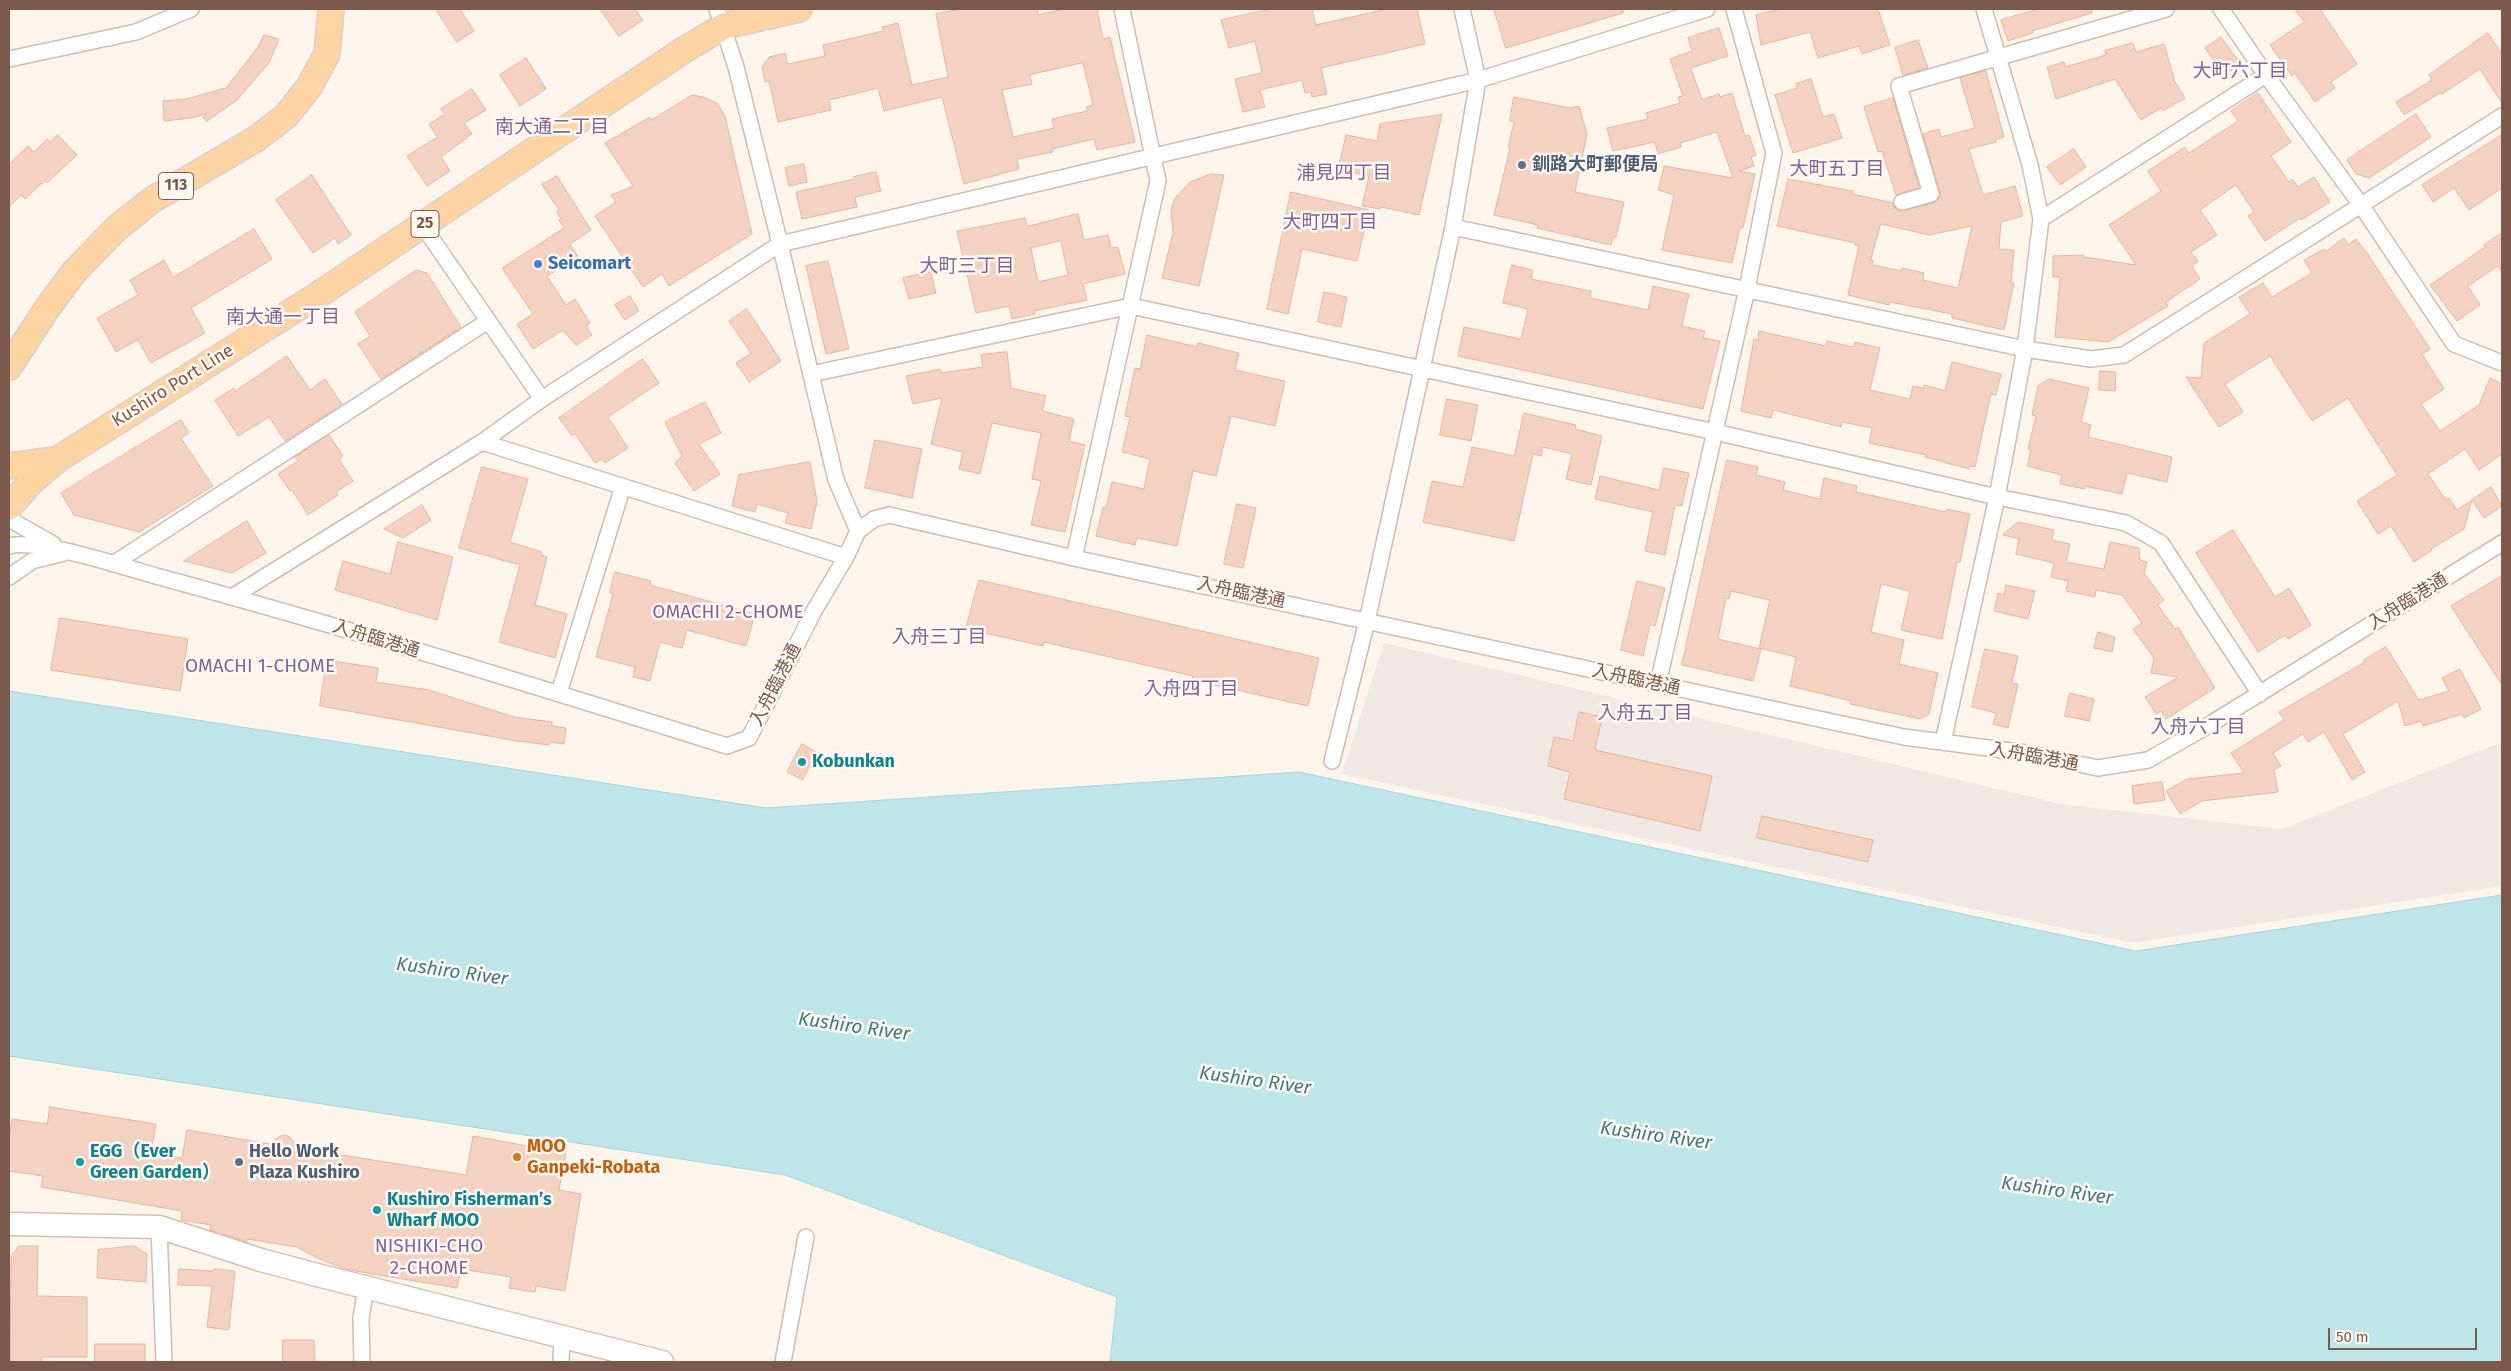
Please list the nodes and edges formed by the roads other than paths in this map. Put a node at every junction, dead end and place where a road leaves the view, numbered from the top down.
1 (191, 9) edge
2 (331, 9) edge
3 (799, 9) edge
4 (1122, 9) edge
5 (1462, 9) edge
6 (1707, 9) edge
7 (1734, 9) edge
8 (1984, 9) edge
9 (2166, 9) edge
10 (2222, 9) edge
11 (721, 17) edge
12 (1998, 57) junction
13 (9, 59) edge
14 (2266, 75) junction
15 (1478, 80) junction
16 (2502, 116) edge
17 (1155, 156) junction
18 (1902, 202) dead end
19 (2361, 205) junction
20 (2041, 219) junction
21 (423, 226) junction
22 (1453, 227) junction
23 (780, 244) junction
24 (1747, 289) junction
25 (1131, 306) junction
26 (488, 321) junction
27 (2025, 349) junction
28 (2502, 363) edge
29 (9, 367) edge
30 (1423, 368) junction
31 (811, 374) junction
32 (542, 399) junction
33 (1715, 432) junction
34 (482, 442) junction
35 (58, 459) junction
36 (9, 466) edge
37 (623, 486) junction
38 (1997, 497) junction
39 (9, 507) edge
40 (9, 519) edge
41 (858, 531) junction
42 (2502, 543) edge
43 (9, 546) edge
44 (68, 552) junction
45 (846, 557) junction
46 (1074, 558) junction
47 (113, 564) junction
48 (9, 577) edge
49 (232, 596) junction
50 (1367, 621) junction
51 (1658, 684) junction
52 (559, 693) junction
53 (2260, 694) junction
54 (1943, 742) junction
55 (1332, 761) dead end
56 (9, 1224) edge
57 (159, 1227) junction
58 (806, 1237) dead end
59 (366, 1288) junction
60 (562, 1336) junction
61 (164, 1362) edge
62 (362, 1362) edge
63 (562, 1362) edge
64 (662, 1362) edge
65 (783, 1362) edge

1 - 13 street
2 - 29 main road, 113
3 - 11 main road, Kushiro Port Line / 25
4 - 17 street
5 - 15 street
6 - 15 street
7 - 24 street
8 - 12 street
9 - 12 street
10 - 14 street
11 - 21 main road, Kushiro Port Line / 25
11 - 23 street
12 - 18 street
12 - 20 street
14 - 19 street
14 - 20 street
15 - 17 street
15 - 22 street
16 - 19 street
17 - 23 street
17 - 25 street
19 - 27 street
19 - 28 street
20 - 27 street
21 - 26 street
21 - 35 main road, Kushiro Port Line / 25
22 - 24 street
22 - 30 street
23 - 31 street
23 - 32 street
24 - 27 street
24 - 33 street
25 - 30 street
25 - 31 street
25 - 46 street
26 - 32 street
26 - 47 street
27 - 38 street
30 - 33 street
30 - 50 street
31 - 41 street
32 - 34 street
33 - 38 street
33 - 51 street
34 - 37 street
34 - 49 street
35 - 36 main road, Kushiro Port Line / 25
35 - 39 main road, Kushiro Port Line / 25
37 - 45 street
37 - 52 street
38 - 53 street
38 - 54 street
40 - 44 street
41 - 45 street, 入舟臨港通
41 - 46 street, 入舟臨港通
42 - 53 street, 入舟臨港通
43 - 44 street
44 - 47 street, 入舟臨港通
44 - 48 street
45 - 52 street, 入舟臨港通
46 - 50 street, 入舟臨港通
47 - 49 street, 入舟臨港通
49 - 52 street, 入舟臨港通
50 - 51 street, 入舟臨港通
50 - 55 street
51 - 54 street, 入舟臨港通
53 - 54 street, 入舟臨港通
56 - 57 street
57 - 59 street
57 - 61 street
58 - 65 street
59 - 60 street
59 - 62 street
60 - 63 street
60 - 64 street

